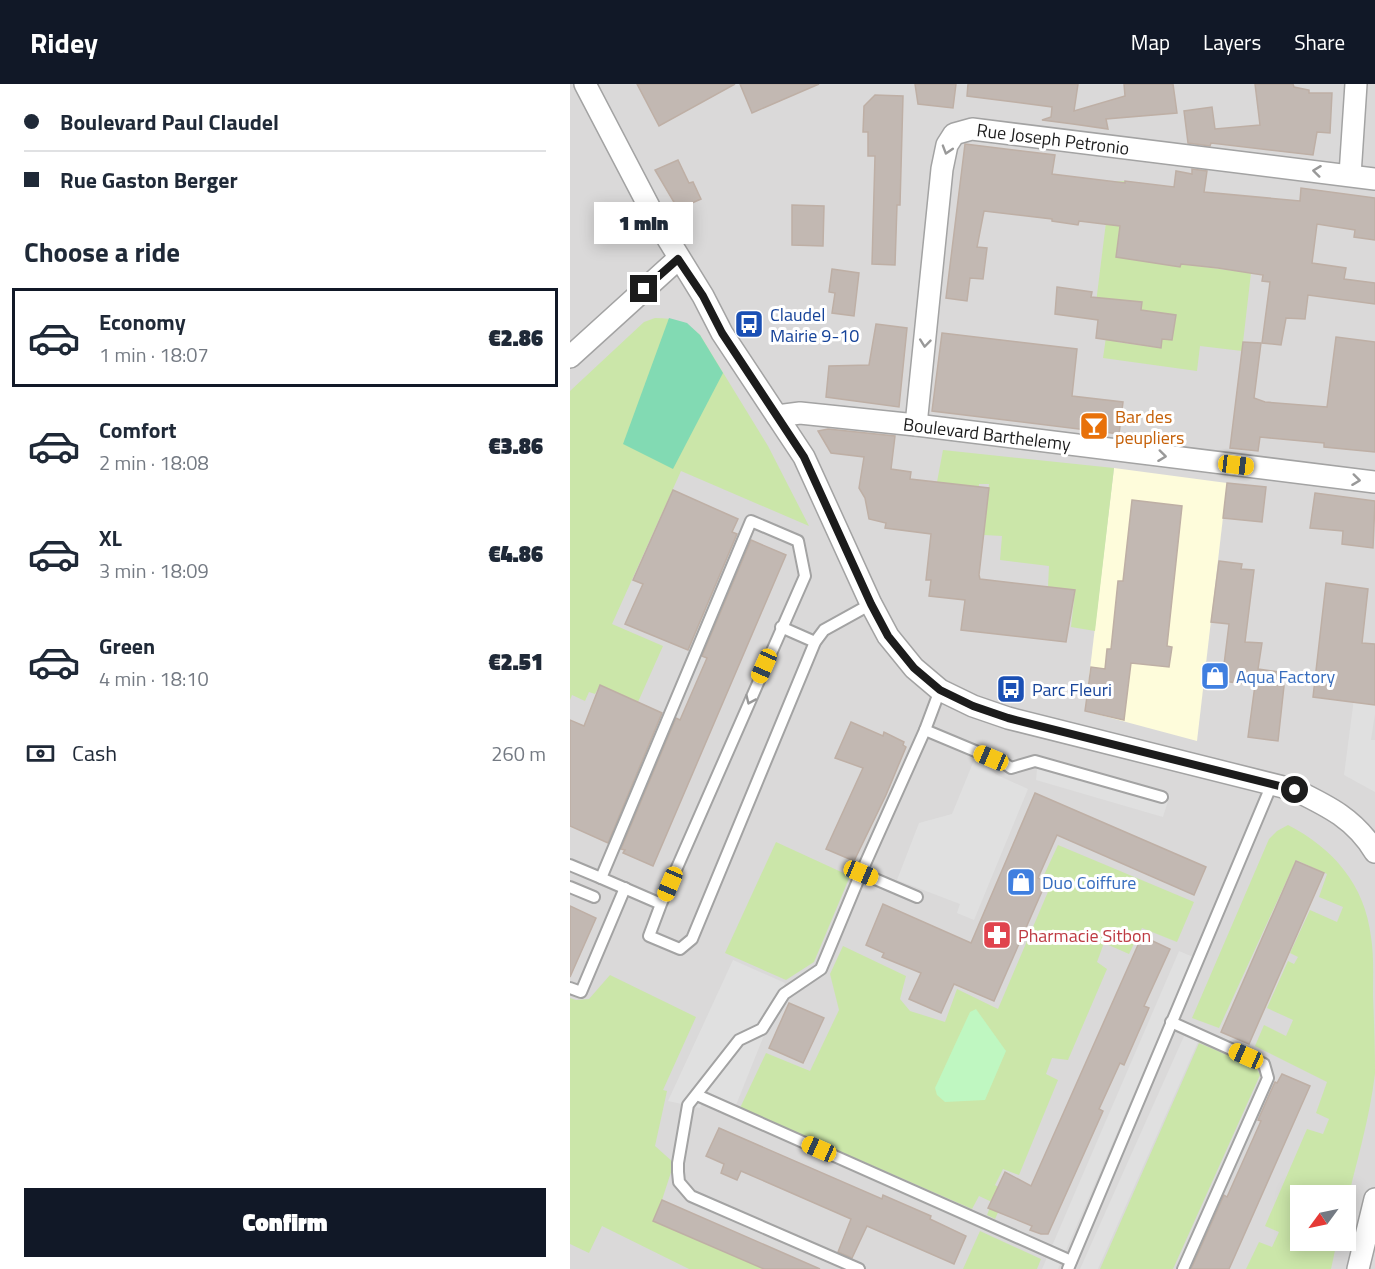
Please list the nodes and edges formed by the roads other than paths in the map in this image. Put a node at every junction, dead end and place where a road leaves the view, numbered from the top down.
1 (585, 84) edge
2 (1356, 84) edge
3 (1350, 175) junction
4 (1375, 179) edge
5 (678, 259) junction
6 (570, 357) edge
7 (777, 416) junction
8 (916, 425) junction
9 (1375, 482) edge
10 (871, 604) junction
11 (782, 627) junction
12 (815, 642) junction
13 (940, 690) junction
14 (926, 730) junction
15 (1272, 784) junction
16 (1162, 796) dead end
17 (1375, 852) edge
18 (570, 865) edge
19 (861, 873) junction
20 (601, 878) junction
21 (570, 886) edge
22 (625, 888) junction
23 (594, 897) dead end
24 (917, 897) dead end
25 (661, 904) junction
26 (570, 988) edge
27 (1171, 1022) junction
28 (697, 1095) junction
29 (1375, 1199) edge
30 (1069, 1265) edge
31 (859, 1269) edge
32 (1183, 1269) edge
33 (1358, 1269) edge

1 - 5 street
2 - 3 street
3 - 4 street, Rue Joseph Petronio
3 -> 8 street, Rue Joseph Petronio
5 - 6 street
5 - 7 street
7 - 8 street, Boulevard Barthelemy
7 - 10 street
8 -> 9 street, Boulevard Barthelemy
10 - 12 lane
10 - 13 street
11 - 12 lane
11 - 20 lane
11 -> 25 lane
12 - 25 lane
13 - 14 lane
13 - 15 street
14 - 16 lane
14 - 19 lane
15 - 17 street
15 - 27 lane
18 - 20 lane
19 - 24 lane
19 - 28 lane
20 - 22 lane
21 - 23 lane
22 - 25 lane
22 - 26 lane
27 - 30 lane
27 - 32 lane
28 - 30 lane
28 - 31 lane
29 - 33 street

